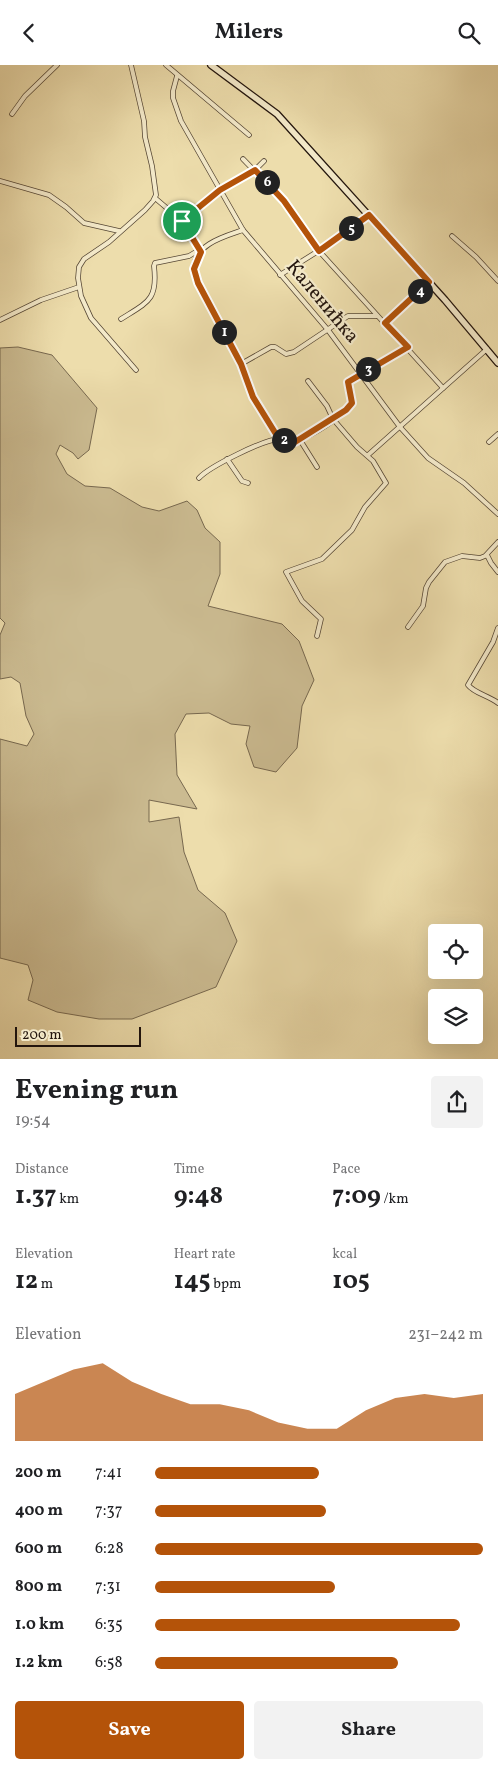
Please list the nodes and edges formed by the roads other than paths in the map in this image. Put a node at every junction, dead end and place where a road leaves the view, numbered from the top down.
1 (57, 65) edge
2 (131, 65) edge
3 (166, 65) edge
4 (211, 65) edge
5 (177, 76) junction
6 (12, 114) dead end
7 (249, 135) dead end
8 (243, 159) dead end
9 (264, 161) dead end
10 (255, 170) junction
11 (0, 181) edge
12 (220, 190) junction
13 (155, 198) junction
14 (369, 215) junction
15 (182, 221) junction
16 (243, 230) junction
17 (120, 231) junction
18 (452, 236) dead end
19 (200, 251) junction
20 (319, 251) junction
21 (280, 275) junction
22 (498, 281) edge
23 (429, 282) junction
24 (79, 287) junction
25 (377, 315) junction
26 (0, 319) edge
27 (121, 319) dead end
28 (385, 323) junction
29 (328, 330) junction
30 (408, 347) junction
31 (487, 349) junction
32 (498, 363) edge
33 (241, 364) junction
34 (136, 370) dead end
35 (361, 373) junction
36 (308, 381) dead end
37 (443, 387) junction
38 (333, 419) junction
39 (400, 427) junction
40 (498, 434) edge
41 (279, 439) junction
42 (300, 440) junction
43 (489, 442) dead end
44 (368, 455) junction
45 (227, 459) junction
46 (317, 467) dead end
47 (198, 478) dead end
48 (248, 483) dead end
49 (498, 514) edge
50 (498, 542) edge
51 (487, 555) junction
52 (498, 572) edge
53 (408, 627) dead end
54 (498, 628) edge
55 (317, 636) dead end
56 (498, 703) edge

1 - 6 street
2 - 13 street
3 - 5 street
4 - 14 main road
5 - 7 street
5 - 12 street, Каленићка
8 - 10 street
9 - 10 street
10 - 12 street
10 - 20 street
11 - 17 street
12 - 15 street
12 - 16 street, Каленићка
13 - 15 street
13 - 17 street
14 - 20 street
14 - 23 main road
15 - 19 street
16 - 19 street
16 - 21 street, Каленићка
17 - 24 street
18 - 22 street
19 - 27 street
19 - 33 street
20 - 21 street
20 - 25 street
21 - 29 street, Каленићка
23 - 28 street
23 - 31 main road
24 - 26 street
24 - 34 street
25 - 28 street
25 - 29 street
28 - 30 street
29 - 33 street
29 - 35 street, Каленићка
30 - 35 street
30 - 37 street
31 - 32 main road
31 - 37 street
33 - 41 street
35 - 38 street
35 - 39 street, Каленићка
36 - 38 street
37 - 39 street
38 - 42 street
38 - 44 street
39 - 44 street
39 - 49 street, Каленићка
40 - 43 street
41 - 42 street
41 - 45 street
42 - 46 street
44 - 55 street
45 - 47 street
45 - 48 street
50 - 51 street
51 - 52 street
51 - 53 street
54 - 56 street

